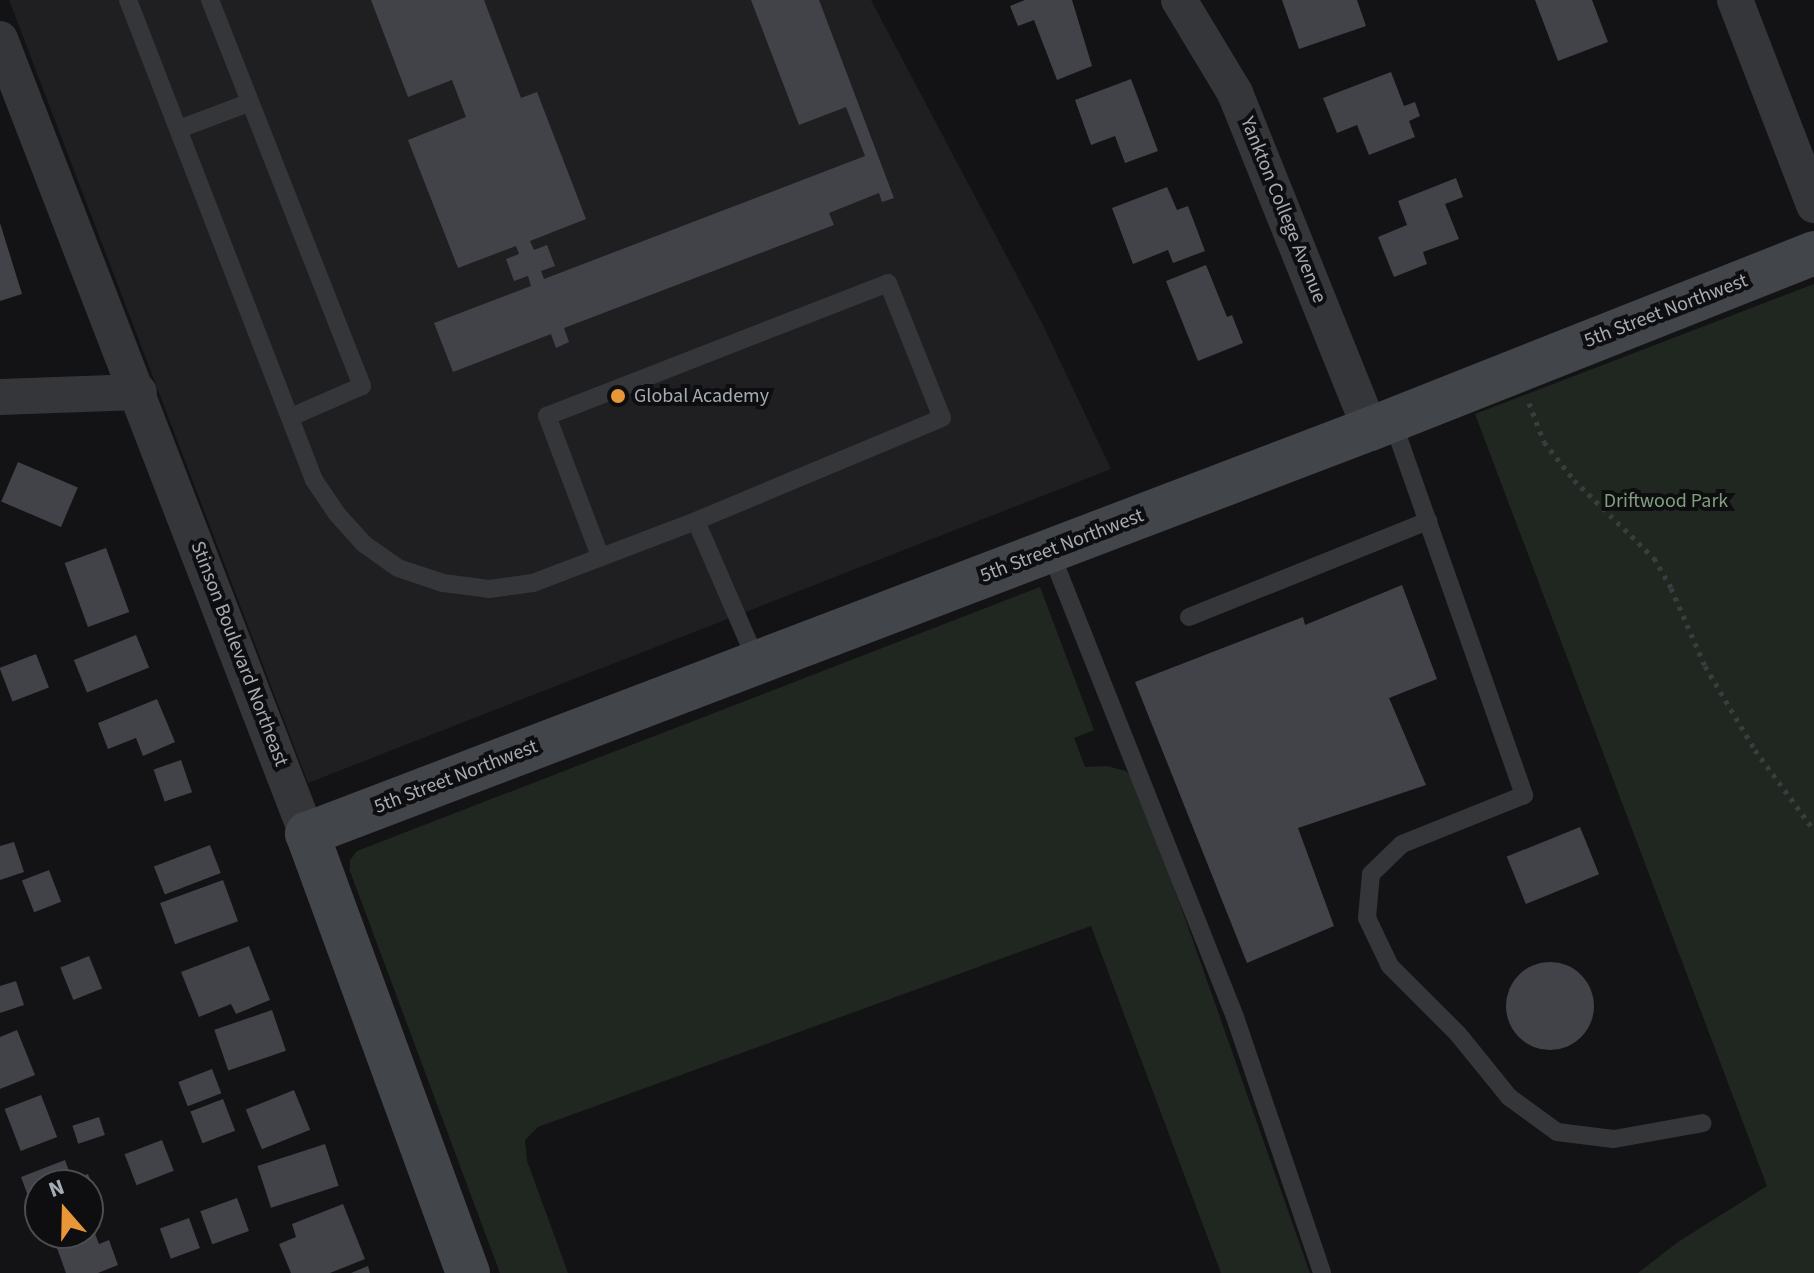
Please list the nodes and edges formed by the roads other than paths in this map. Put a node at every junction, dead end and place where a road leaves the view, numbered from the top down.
1 (128, 0) edge
2 (210, 0) edge
3 (1179, 0) edge
4 (1735, 0) edge
5 (0, 39) edge
6 (248, 103) junction
7 (179, 129) junction
8 (1814, 205) edge
9 (1814, 253) edge
10 (139, 392) junction
11 (0, 397) edge
12 (291, 417) junction
13 (1381, 424) junction
14 (696, 521) junction
15 (1428, 521) junction
16 (1050, 551) junction
17 (600, 556) junction
18 (1189, 617) dead end
19 (757, 662) junction
20 (307, 834) junction
21 (1703, 1123) dead end
22 (468, 1273) edge
23 (1322, 1273) edge

1 - 7 lane
2 - 6 lane
3 - 13 street, Yankton College Avenue
4 - 8 street
5 - 10 street, Stinson Boulevard Northeast
6 - 7 lane
6 - 12 lane
7 - 12 lane
9 - 13 street, 5th Street Northwest
10 - 11 street
10 - 20 street, Stinson Boulevard Northeast
12 - 17 lane
13 - 15 lane
13 - 16 street, 5th Street Northwest
14 - 17 lane
14 - 17 lane
14 - 19 lane
15 - 18 lane
15 - 21 lane
16 - 19 street, 5th Street Northwest
16 - 23 lane
19 - 20 street, 5th Street Northwest
20 - 22 street, Stinson Boulevard Northeast

